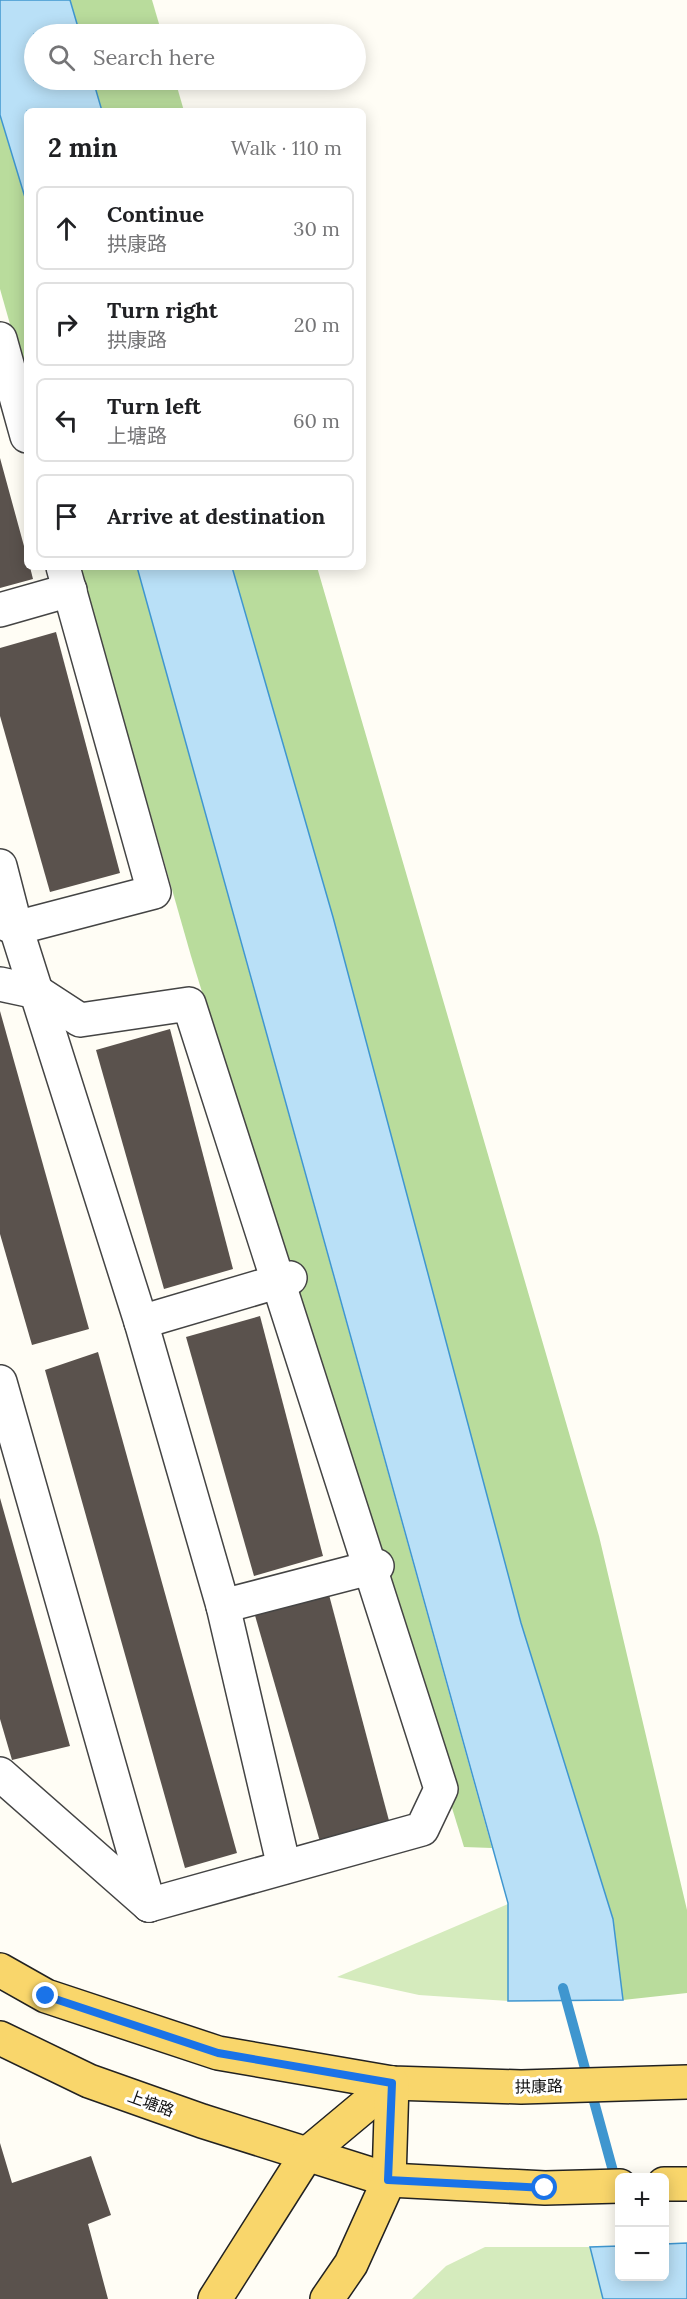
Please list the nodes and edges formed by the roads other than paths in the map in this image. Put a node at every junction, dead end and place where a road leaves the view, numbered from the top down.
1 (0, 339) edge
2 (24, 425) edge
3 (67, 579) edge
4 (0, 610) edge
5 (0, 866) edge
6 (8, 925) edge
7 (0, 984) edge
8 (37, 992) junction
9 (290, 1278) dead end
10 (141, 1322) junction
11 (0, 1382) edge
12 (377, 1566) dead end
13 (223, 1606) junction
14 (0, 1773) edge
15 (284, 1867) junction
16 (149, 1905) junction
17 (0, 1970) edge
18 (0, 2038) edge
19 (687, 2082) edge
20 (392, 2083) junction
21 (307, 2154) junction
22 (388, 2180) junction
23 (669, 2184) edge
24 (687, 2184) edge
25 (615, 2186) edge
26 (215, 2299) edge
27 (327, 2299) edge

1 - 2 lane
3 - 4 lane
3 - 6 lane
5 - 6 lane
6 - 8 lane
7 - 8 lane
8 - 10 lane
8 - 15 lane
9 - 10 lane
10 - 13 lane
11 - 16 lane
12 - 13 lane
13 - 15 lane
14 - 16 lane
15 - 16 lane
17 - 20 main road
18 - 21 main road, 上塘路
19 - 20 main road, 拱康路
20 - 21 main road
20 - 22 main road
21 - 22 main road
21 - 26 main road
22 - 25 main road
22 - 27 main road
23 - 24 main road

